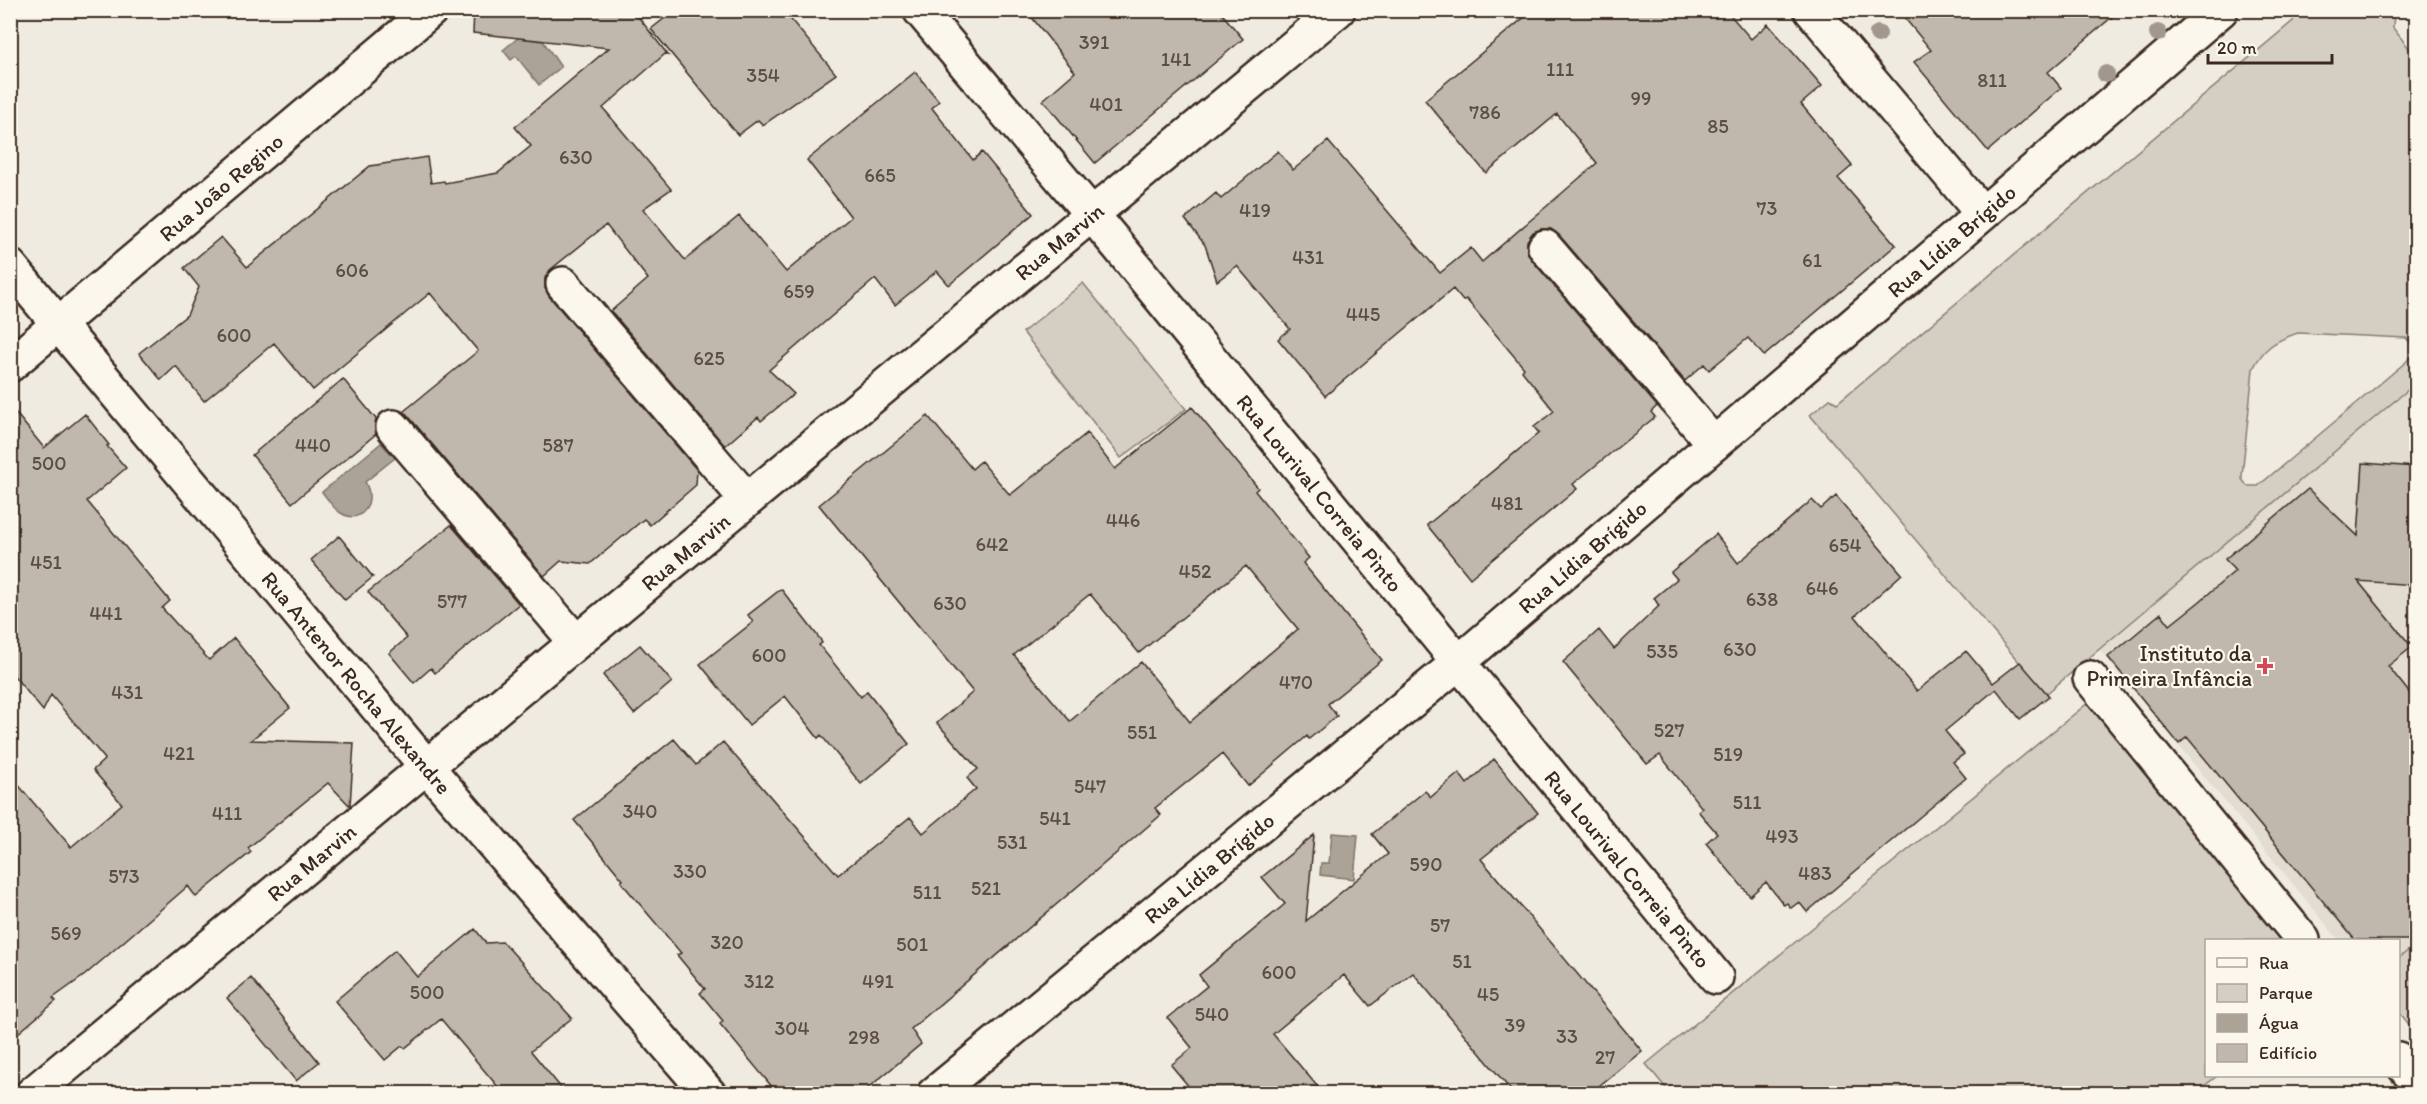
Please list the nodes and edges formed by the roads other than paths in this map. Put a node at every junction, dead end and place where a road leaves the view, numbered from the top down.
1 (431, 10) edge
2 (920, 10) edge
3 (1338, 10) edge
4 (1811, 10) edge
5 (2221, 10) edge
6 (1982, 213) junction
7 (1092, 215) junction
8 (1545, 247) dead end
9 (10, 266) edge
10 (563, 284) dead end
11 (59, 324) junction
12 (10, 365) edge
13 (393, 427) dead end
14 (1714, 444) junction
15 (747, 500) junction
16 (576, 642) junction
17 (1458, 663) junction
18 (2090, 678) dead end
19 (426, 766) junction
20 (2302, 939) edge
21 (1716, 977) dead end
22 (2400, 1061) edge
23 (2416, 1081) edge
24 (32, 1094) edge
25 (709, 1094) edge
26 (934, 1094) edge

1 - 11 street, Rua João Regino
2 - 7 street, Rua Lourival Correia Pìnto
3 - 7 street, Rua Marvin
4 - 6 street
5 - 6 street, Rua Lídia Brígido
6 - 14 street, Rua Lídia Brígido
7 - 15 street, Rua Marvin
7 - 17 street, Rua Lourival Correia Pìnto
8 - 14 street
9 - 11 street, Rua Antenor Rocha Alexandre
10 - 15 street
11 - 12 street, Rua João Regino
11 - 19 street, Rua Antenor Rocha Alexandre
13 - 16 street
14 - 17 street, Rua Lídia Brígido
15 - 16 street, Rua Marvin
16 - 19 street, Rua Marvin
17 - 21 street, Rua Lourival Correia Pìnto
17 - 26 street, Rua Lídia Brígido
18 - 20 street
19 - 24 street, Rua Marvin
19 - 25 street, Rua Antenor Rocha Alexandre
22 - 23 street

